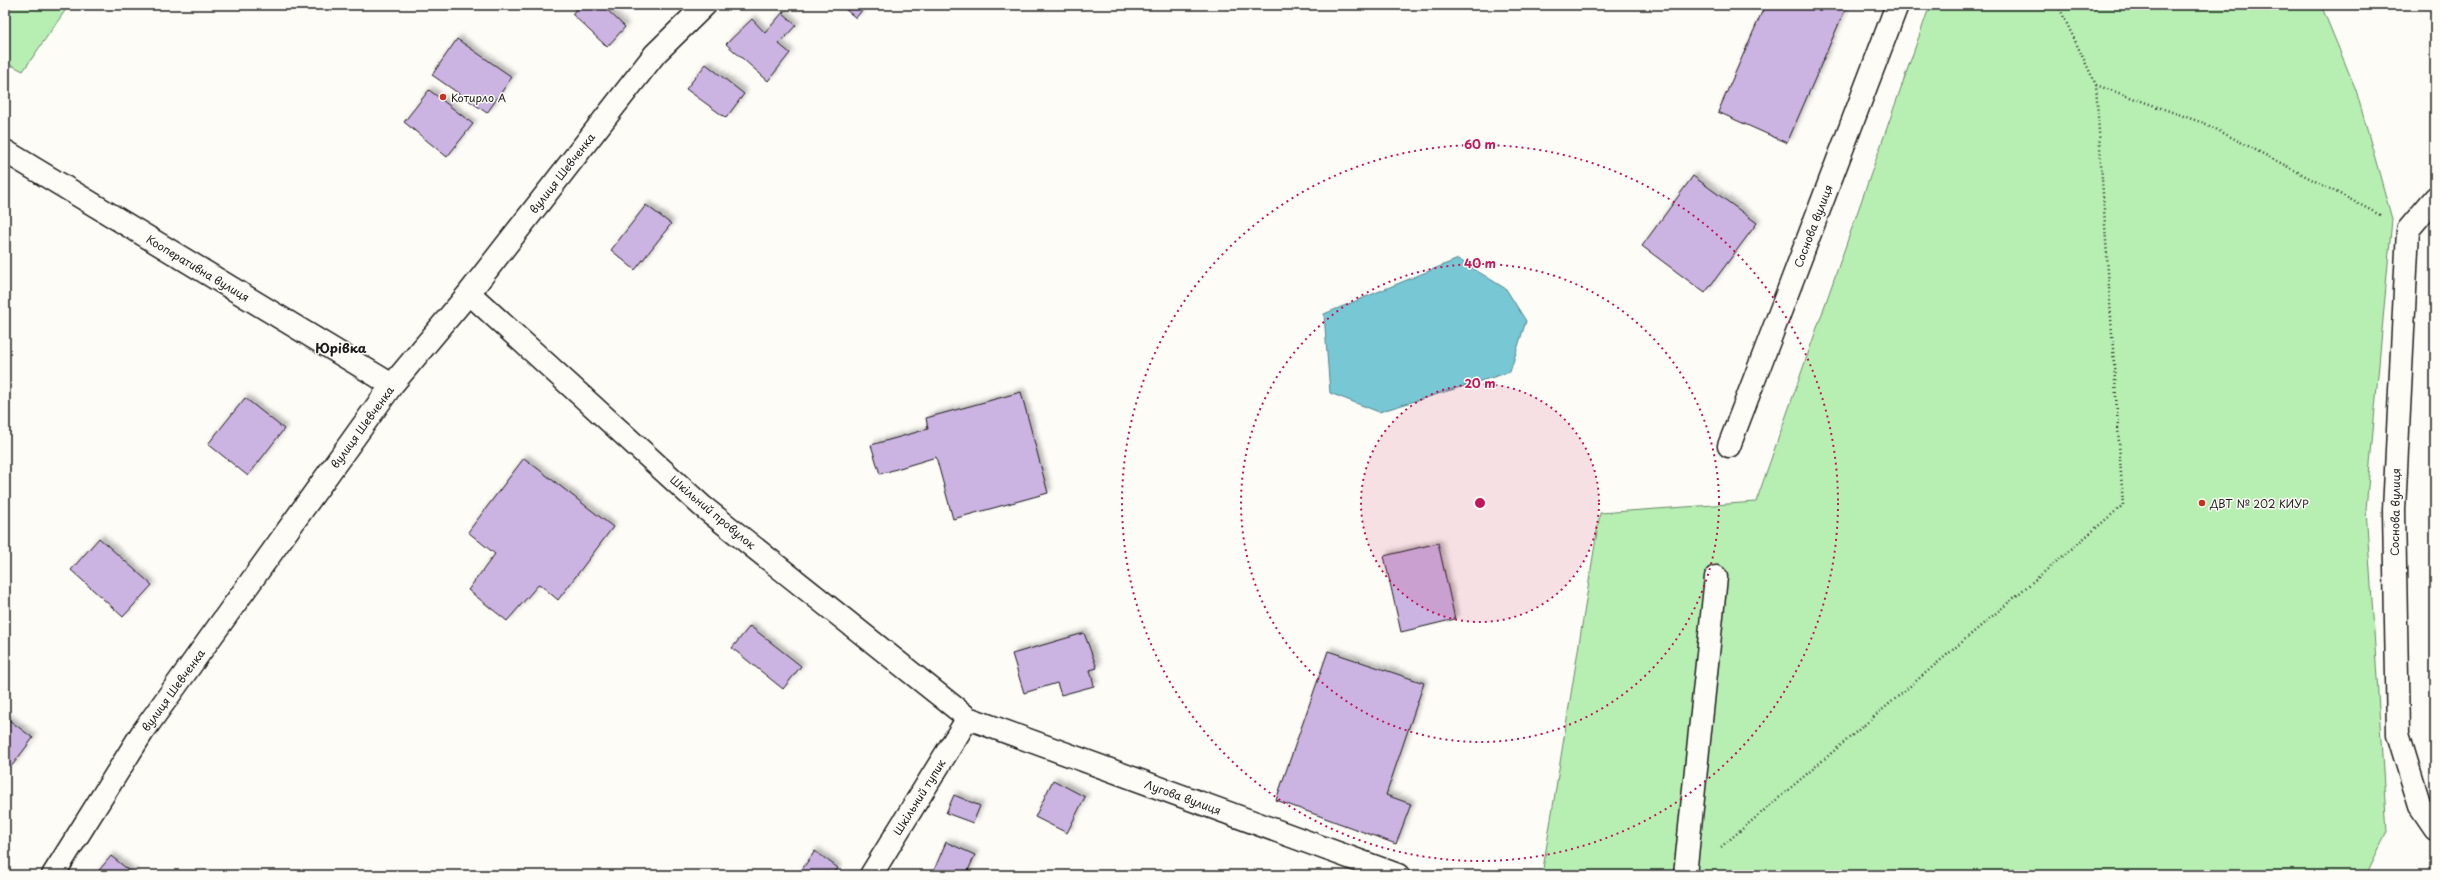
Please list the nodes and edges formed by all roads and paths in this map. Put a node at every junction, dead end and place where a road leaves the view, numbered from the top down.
1 (705, 5) edge
2 (1897, 5) edge
3 (2058, 5) edge
4 (2096, 85) junction
5 (5, 151) edge
6 (2435, 198) edge
7 (2408, 230) junction
8 (469, 293) junction
9 (392, 385) junction
10 (1729, 446) dead end
11 (1716, 577) dead end
12 (968, 718) junction
13 (2435, 828) edge
14 (1718, 849) dead end
15 (53, 875) edge
16 (871, 875) edge
17 (1398, 875) edge
18 (1684, 875) edge

1 - 8 street, вулиця Шевченка
2 - 10 street, Соснова вулиця
3 - 4 path
4 - 7 path
4 - 14 path
5 - 9 street, Кооперативна вулиця
6 - 7 street
7 - 13 street, Соснова вулиця
8 - 9 street, вулиця Шевченка
8 - 12 street, Шкільний провулок
9 - 15 street, вулиця Шевченка
11 - 18 street
12 - 16 street, Шкільний тупик
12 - 17 street, Лугова вулиця

